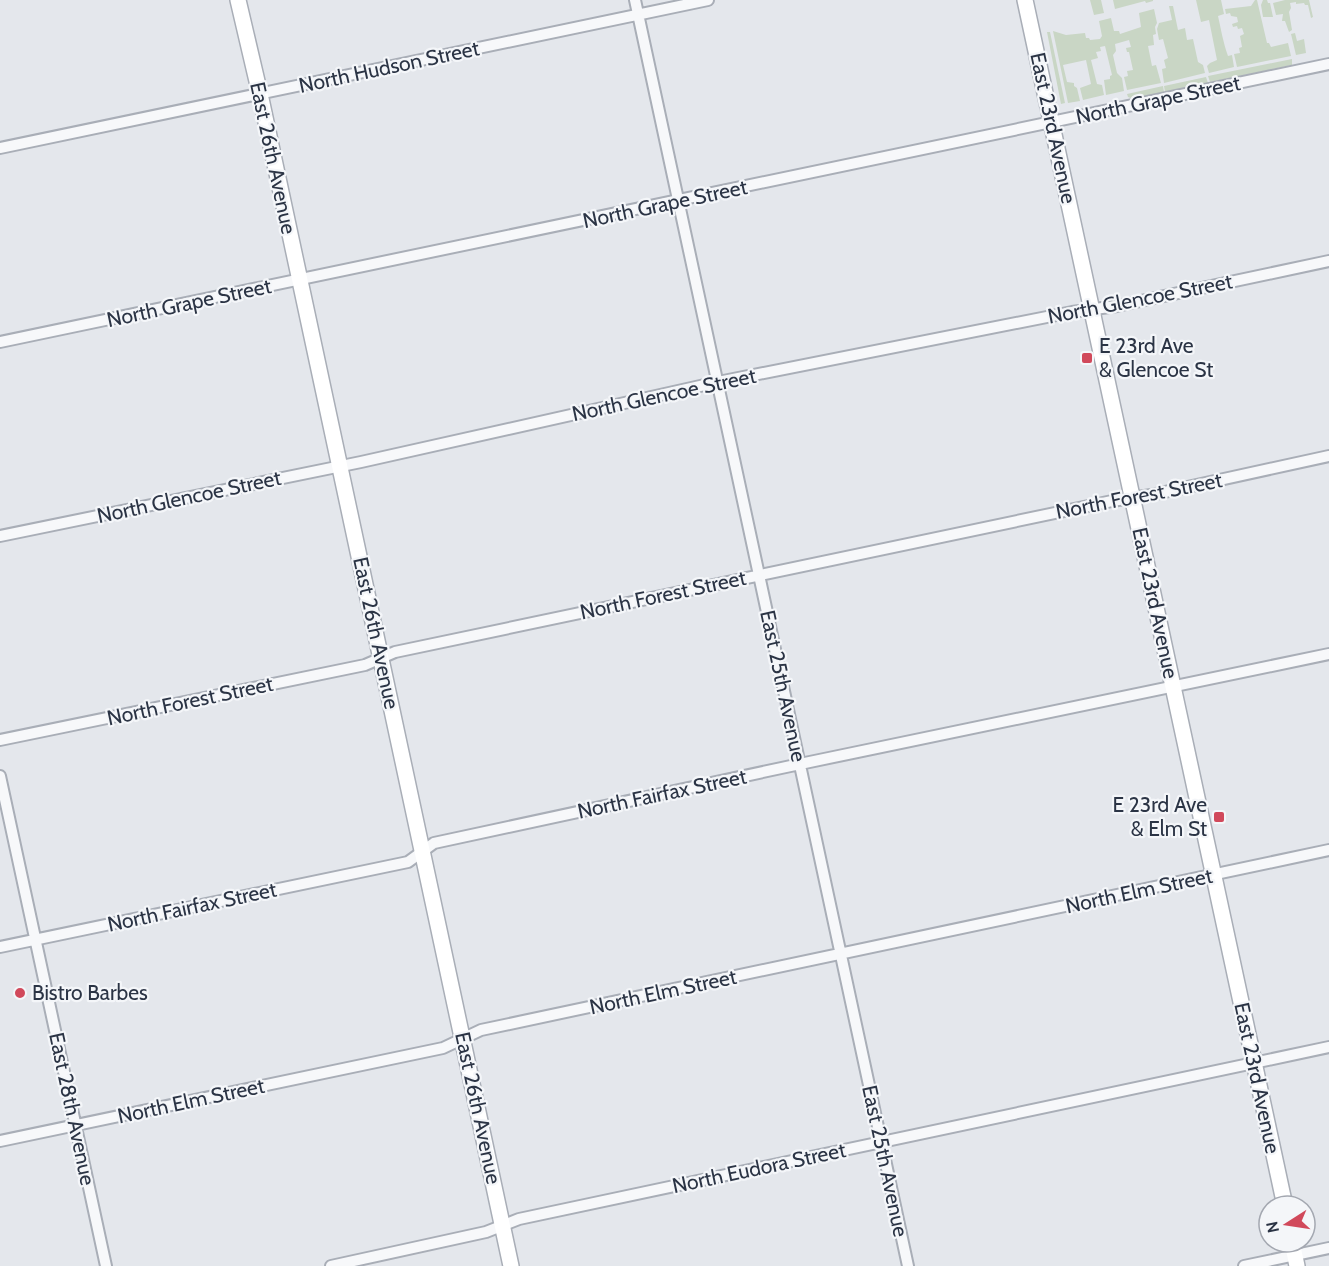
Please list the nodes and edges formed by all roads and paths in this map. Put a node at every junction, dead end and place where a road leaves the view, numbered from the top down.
1 (238, 0) edge
2 (635, 0) edge
3 (708, 0) edge
4 (1025, 0) edge
5 (638, 15) junction
6 (1329, 64) edge
7 (260, 94) junction
8 (1052, 123) junction
9 (0, 148) edge
10 (678, 201) junction
11 (1329, 261) edge
12 (300, 281) junction
13 (1092, 309) junction
14 (0, 342) edge
15 (718, 382) junction
16 (1329, 456) edge
17 (340, 466) junction
18 (1132, 498) junction
19 (0, 536) edge
20 (759, 574) junction
21 (1329, 654) edge
22 (381, 659) junction
23 (1173, 688) junction
24 (0, 740) edge
25 (800, 764) junction
26 (0, 776) edge
27 (1329, 850) edge
28 (423, 851) junction
29 (1214, 875) junction
30 (36, 939) junction
31 (0, 947) edge
32 (840, 955) junction
33 (463, 1039) junction
34 (1329, 1047) edge
35 (1254, 1063) junction
36 (76, 1126) junction
37 (0, 1142) edge
38 (881, 1142) junction
39 (1282, 1194) edge
40 (503, 1226) junction
41 (1295, 1254) edge
42 (106, 1266) edge
43 (331, 1266) edge
44 (512, 1266) edge
45 (908, 1266) edge
46 (1244, 1266) edge

1 - 7 street, East 26th Avenue
2 - 5 street, East 25th Avenue
3 - 5 street, North Hudson Street
4 - 8 street, East 23rd Avenue
5 - 7 street, North Hudson Street
5 - 10 street, East 25th Avenue
6 - 8 street, North Grape Street
7 - 9 street, North Hudson Street
7 - 12 street, East 26th Avenue
8 - 10 street, North Grape Street
8 - 13 street, East 23rd Avenue
10 - 12 street, North Grape Street
10 - 15 street, East 25th Avenue
11 - 13 street, North Glencoe Street
12 - 14 street, North Grape Street
12 - 17 street, East 26th Avenue
13 - 15 street, North Glencoe Street
13 - 18 street, East 23rd Avenue
15 - 17 street, North Glencoe Street
15 - 20 street, East 25th Avenue
16 - 18 street, North Forest Street
17 - 19 street, North Glencoe Street
17 - 22 street, East 26th Avenue
18 - 20 street, North Forest Street
18 - 23 street, East 23rd Avenue
20 - 22 street, North Forest Street
20 - 25 street, East 25th Avenue
21 - 23 street, North Fairfax Street
22 - 24 street, North Forest Street
22 - 28 street, East 26th Avenue
23 - 25 street, North Fairfax Street
23 - 29 street, East 23rd Avenue
25 - 28 street, North Fairfax Street
25 - 32 street, East 25th Avenue
26 - 30 street, East 28th Avenue
27 - 29 street, North Elm Street
28 - 30 street, North Fairfax Street
28 - 33 street, East 26th Avenue
29 - 32 street, North Elm Street
29 - 35 street, East 23rd Avenue
30 - 31 street, North Fairfax Street
30 - 36 street, East 28th Avenue
32 - 33 street, North Elm Street
32 - 38 street, East 25th Avenue
33 - 36 street, North Elm Street
33 - 40 street, East 26th Avenue
34 - 35 street, North Eudora Street
35 - 38 street, North Eudora Street
35 - 39 street, East 23rd Avenue
36 - 37 street, North Elm Street
36 - 42 street, East 28th Avenue
38 - 40 street, North Eudora Street
38 - 45 street, East 25th Avenue
40 - 43 street, North Eudora Street
40 - 44 street, East 26th Avenue
41 - 46 street

